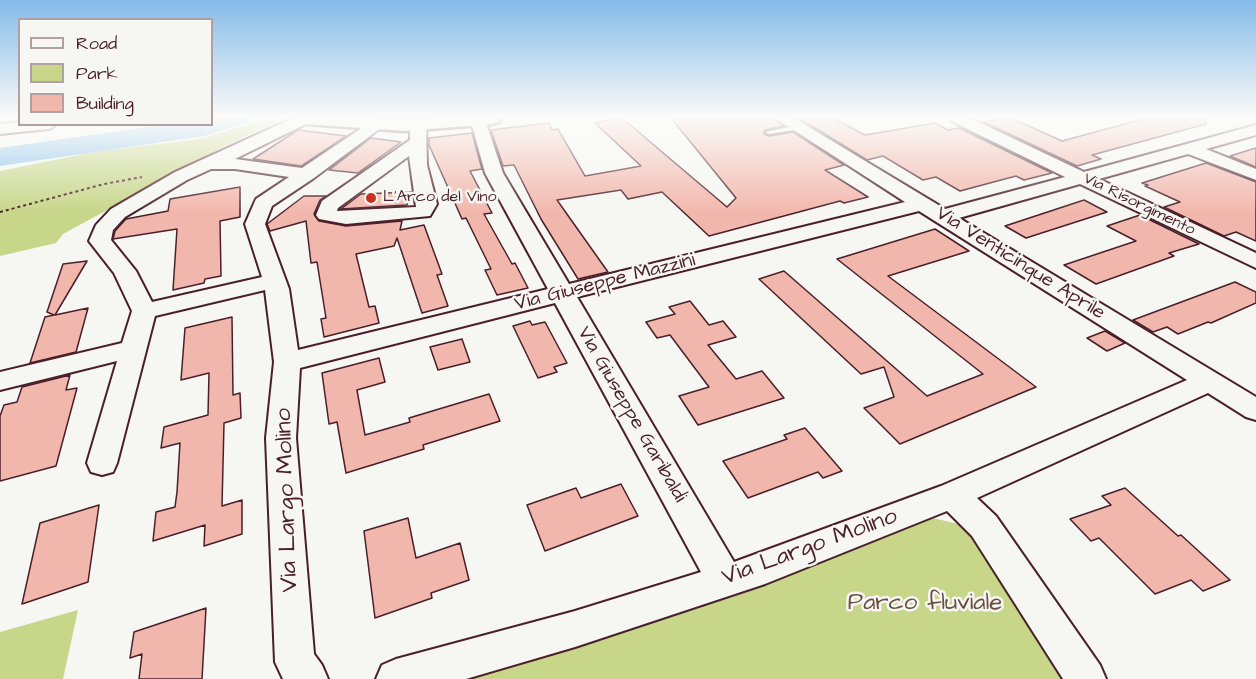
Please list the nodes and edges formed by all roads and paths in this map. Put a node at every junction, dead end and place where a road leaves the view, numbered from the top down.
1 (238, 150) edge
2 (344, 150) edge
3 (398, 150) edge
4 (418, 150) edge
5 (490, 150) edge
6 (826, 150) edge
7 (1024, 150) edge
8 (1183, 150) edge
9 (1193, 150) edge
10 (208, 164) junction
11 (308, 174) junction
12 (1256, 175) edge
13 (144, 176) dead end
14 (1083, 178) junction
15 (922, 204) junction
16 (0, 213) edge
17 (943, 216) junction
18 (1256, 261) edge
19 (275, 281) junction
20 (562, 294) junction
21 (144, 311) junction
22 (133, 349) junction
23 (287, 363) junction
24 (0, 381) edge
25 (1210, 381) junction
26 (1256, 410) edge
27 (102, 464) dead end
28 (952, 495) junction
29 (725, 580) junction
30 (308, 679) edge
31 (396, 679) edge
32 (1086, 679) edge

1 - 10 street
2 - 11 street, Via Largo Molino
3 - 4 street
5 - 20 street, Via Giuseppe Garibaldi
6 - 15 street, Via Venticinque Aprile
7 - 14 street, Via Risorgimento
8 - 14 street
9 - 12 street
10 - 11 street
10 - 21 street
11 - 19 street, Via Largo Molino
13 - 16 path
14 - 17 street
14 - 18 street, Via Risorgimento
15 - 17 street, Via Venticinque Aprile
15 - 20 street, Via Giuseppe Mazzini
17 - 25 street, Via Venticinque Aprile
19 - 21 street
19 - 23 street, Via Largo Molino
20 - 23 street, Via Giuseppe Mazzini
20 - 29 street, Via Giuseppe Garibaldi
21 - 22 street
22 - 24 street
22 - 27 street
23 - 30 street, Via Largo Molino
25 - 26 street, Via Venticinque Aprile
25 - 28 street, Via Largo Molino
28 - 29 street, Via Largo Molino
28 - 32 street
29 - 31 street, Via Largo Molino

